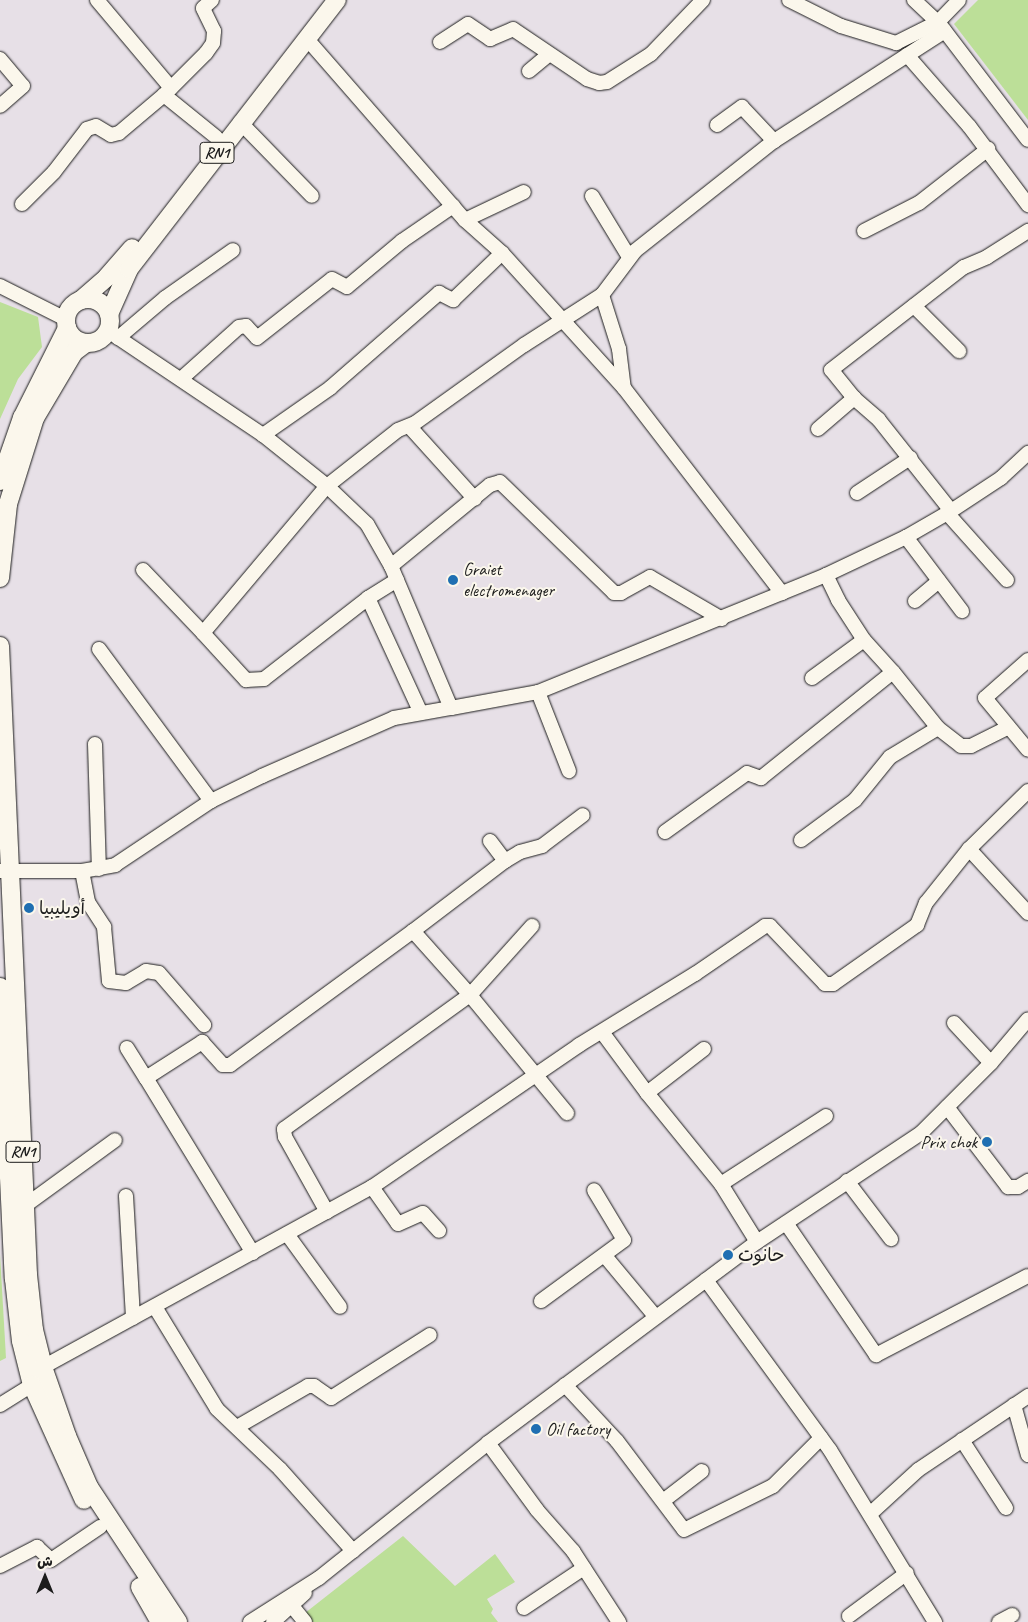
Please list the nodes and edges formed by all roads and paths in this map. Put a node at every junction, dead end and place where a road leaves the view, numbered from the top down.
1 (97, 0) edge
2 (324, 0) edge
3 (337, 0) edge
4 (703, 0) edge
5 (789, 0) edge
6 (914, 0) edge
7 (959, 0) edge
8 (203, 3) edge
9 (941, 27) junction
10 (307, 39) junction
11 (440, 42) dead end
12 (549, 54) junction
13 (907, 55) junction
14 (0, 59) edge
15 (529, 71) dead end
16 (167, 92) junction
17 (0, 106) edge
18 (240, 122) junction
19 (716, 126) dead end
20 (216, 137) junction
21 (1028, 140) edge
22 (774, 141) junction
23 (988, 149) junction
24 (524, 192) dead end
25 (312, 196) dead end
26 (592, 196) dead end
27 (22, 204) dead end
28 (1028, 205) edge
29 (453, 206) junction
30 (465, 220) junction
31 (864, 231) dead end
32 (1028, 231) edge
33 (233, 250) dead end
34 (502, 253) junction
35 (629, 257) junction
36 (0, 286) edge
37 (602, 295) junction
38 (81, 300) junction
39 (914, 306) junction
40 (566, 321) junction
41 (67, 324) junction
42 (112, 328) junction
43 (86, 343) junction
44 (959, 351) dead end
45 (181, 379) junction
46 (624, 388) junction
47 (854, 398) junction
48 (409, 426) junction
49 (818, 430) dead end
50 (263, 435) junction
51 (1028, 453) edge
52 (910, 458) junction
53 (0, 481) edge
54 (327, 486) junction
55 (857, 493) dead end
56 (475, 499) junction
57 (949, 512) junction
58 (906, 537) junction
59 (391, 566) junction
60 (143, 570) dead end
61 (826, 575) junction
62 (0, 578) edge
63 (397, 580) junction
64 (1007, 580) dead end
65 (939, 581) junction
66 (782, 593) junction
67 (368, 598) junction
68 (915, 601) dead end
69 (962, 611) dead end
70 (722, 619) junction
71 (203, 633) junction
72 (864, 640) junction
73 (0, 646) edge
74 (99, 648) dead end
75 (1028, 660) edge
76 (893, 672) junction
77 (812, 678) dead end
78 (538, 692) junction
79 (451, 708) junction
80 (420, 711) junction
81 (1009, 727) junction
82 (938, 728) junction
83 (95, 744) dead end
84 (1028, 750) edge
85 (569, 771) dead end
86 (1028, 791) edge
87 (211, 801) junction
88 (583, 815) dead end
89 (665, 832) dead end
90 (802, 840) dead end
91 (490, 841) dead end
92 (969, 849) junction
93 (505, 862) junction
94 (99, 869) junction
95 (5, 871) edge
96 (82, 871) junction
97 (1028, 913) edge
98 (532, 926) dead end
99 (413, 931) junction
100 (0, 987) edge
101 (470, 994) junction
102 (1028, 1019) edge
103 (954, 1023) dead end
104 (204, 1025) dead end
105 (602, 1032) junction
106 (127, 1048) dead end
107 (704, 1049) dead end
108 (991, 1063) junction
109 (535, 1076) junction
110 (146, 1078) junction
111 (647, 1093) junction
112 (947, 1107) junction
113 (567, 1113) dead end
114 (826, 1116) dead end
115 (115, 1140) dead end
116 (847, 1181) junction
117 (1028, 1182) edge
118 (721, 1184) junction
119 (372, 1188) junction
120 (594, 1190) dead end
121 (126, 1196) dead end
122 (26, 1205) junction
123 (327, 1212) junction
124 (786, 1223) junction
125 (438, 1231) dead end
126 (287, 1234) junction
127 (891, 1239) dead end
128 (757, 1242) junction
129 (253, 1253) junction
130 (605, 1256) junction
131 (1028, 1276) edge
132 (706, 1280) junction
133 (541, 1301) dead end
134 (156, 1307) junction
135 (340, 1307) dead end
136 (655, 1316) junction
137 (133, 1318) junction
138 (430, 1335) dead end
139 (43, 1368) junction
140 (32, 1385) junction
141 (565, 1385) junction
142 (1028, 1396) edge
143 (0, 1405) edge
144 (1014, 1405) junction
145 (237, 1428) junction
146 (821, 1438) junction
147 (962, 1440) junction
148 (488, 1443) junction
149 (1028, 1455) edge
150 (702, 1471) dead end
151 (663, 1501) junction
152 (1006, 1508) dead end
153 (870, 1514) junction
154 (100, 1527) junction
155 (353, 1551) junction
156 (0, 1566) edge
157 (584, 1568) junction
158 (907, 1572) junction
159 (289, 1603) junction
160 (524, 1608) dead end
161 (1012, 1615) dead end
162 (849, 1616) dead end
163 (160, 1622) edge
164 (178, 1622) edge
165 (250, 1622) edge
166 (273, 1622) edge
167 (304, 1622) edge
168 (619, 1622) edge
169 (935, 1622) edge
170 (999, 1622) edge

1 - 16 street
2 - 20 main road, RN1
3 - 10 main road, RN1
4 - 12 street
5 - 9 street
6 - 9 street
7 - 9 street
8 - 16 street
9 - 13 street
9 - 21 street
10 - 18 main road, RN1
10 - 29 street
11 - 12 street
12 - 15 street
13 - 22 street
13 - 23 street
14 - 17 street
16 - 20 street
16 - 27 street
18 - 25 street
18 - 42 main road, RN1
19 - 22 street
20 - 38 main road, RN1
22 - 35 street
23 - 28 street
23 - 31 street
24 - 30 street
26 - 35 street
29 - 30 street
29 - 45 street
30 - 34 street
32 - 39 street
33 - 42 street
34 - 40 street
34 - 50 street
35 - 37 street
36 - 41 street
37 - 40 street
37 - 46 street
38 - 41 main road, RN1
38 - 42 main road
39 - 44 street
39 - 47 street
40 - 46 street
40 - 48 street
41 - 43 main road
41 - 53 main road, RN1
42 - 43 main road
42 - 45 street
43 - 62 main road
45 - 50 street
46 - 66 street
47 - 49 street
47 - 52 street
48 - 54 street
48 - 56 street
50 - 54 street
51 - 57 street
52 - 55 street
52 - 57 street
54 - 59 street
54 - 71 street
56 - 59 street
56 - 70 street
57 - 58 street
57 - 64 street
58 - 61 street
58 - 65 street
59 - 63 street
60 - 71 street
61 - 66 street
61 - 72 street
63 - 67 street
63 - 79 street
65 - 68 street
65 - 69 street
66 - 70 street
67 - 71 street
67 - 80 street
70 - 78 street
72 - 76 street
72 - 77 street
73 - 95 main road, RN1
74 - 87 street
75 - 81 street
76 - 82 street
76 - 89 street
78 - 79 street
78 - 85 street
79 - 80 street
80 - 87 street
81 - 82 street
81 - 84 street
82 - 90 street
83 - 94 street
86 - 92 street
87 - 94 street
88 - 93 street
91 - 93 street
92 - 97 street
92 - 105 street
93 - 99 street
94 - 96 street
95 - 96 street
95 - 122 main road, RN1
96 - 104 street
98 - 101 street
99 - 101 street
99 - 110 street
100 - 140 main road, RN1
101 - 109 street
101 - 123 street
102 - 108 street
103 - 108 street
105 - 109 street
105 - 111 street
106 - 110 street
107 - 111 street
108 - 112 street
109 - 113 street
109 - 119 street
110 - 129 street
111 - 118 street
112 - 116 street
112 - 117 street
114 - 118 street
115 - 122 street
116 - 124 street
116 - 127 street
118 - 128 street
119 - 123 street
119 - 125 street
120 - 130 street
121 - 137 street
122 - 139 main road, RN1
123 - 126 street
124 - 128 street
124 - 131 street
126 - 129 street
126 - 135 street
128 - 132 street
129 - 134 street
130 - 133 street
130 - 136 street
132 - 136 street
132 - 146 street
134 - 137 street
134 - 145 street
136 - 141 street
137 - 139 street
138 - 145 street
139 - 164 main road, RN1
140 - 143 street
140 - 154 main road, RN1
141 - 148 street
141 - 151 street
142 - 144 street
144 - 147 street
144 - 149 street
145 - 155 street
146 - 151 street
146 - 153 street
147 - 152 street
147 - 153 street
148 - 155 street
148 - 157 street
150 - 151 street
153 - 158 street
154 - 156 street
154 - 163 main road, RN1
155 - 159 street
157 - 160 street
157 - 168 street
158 - 162 street
158 - 169 street
159 - 165 street
159 - 166 street
159 - 167 street
161 - 170 street

